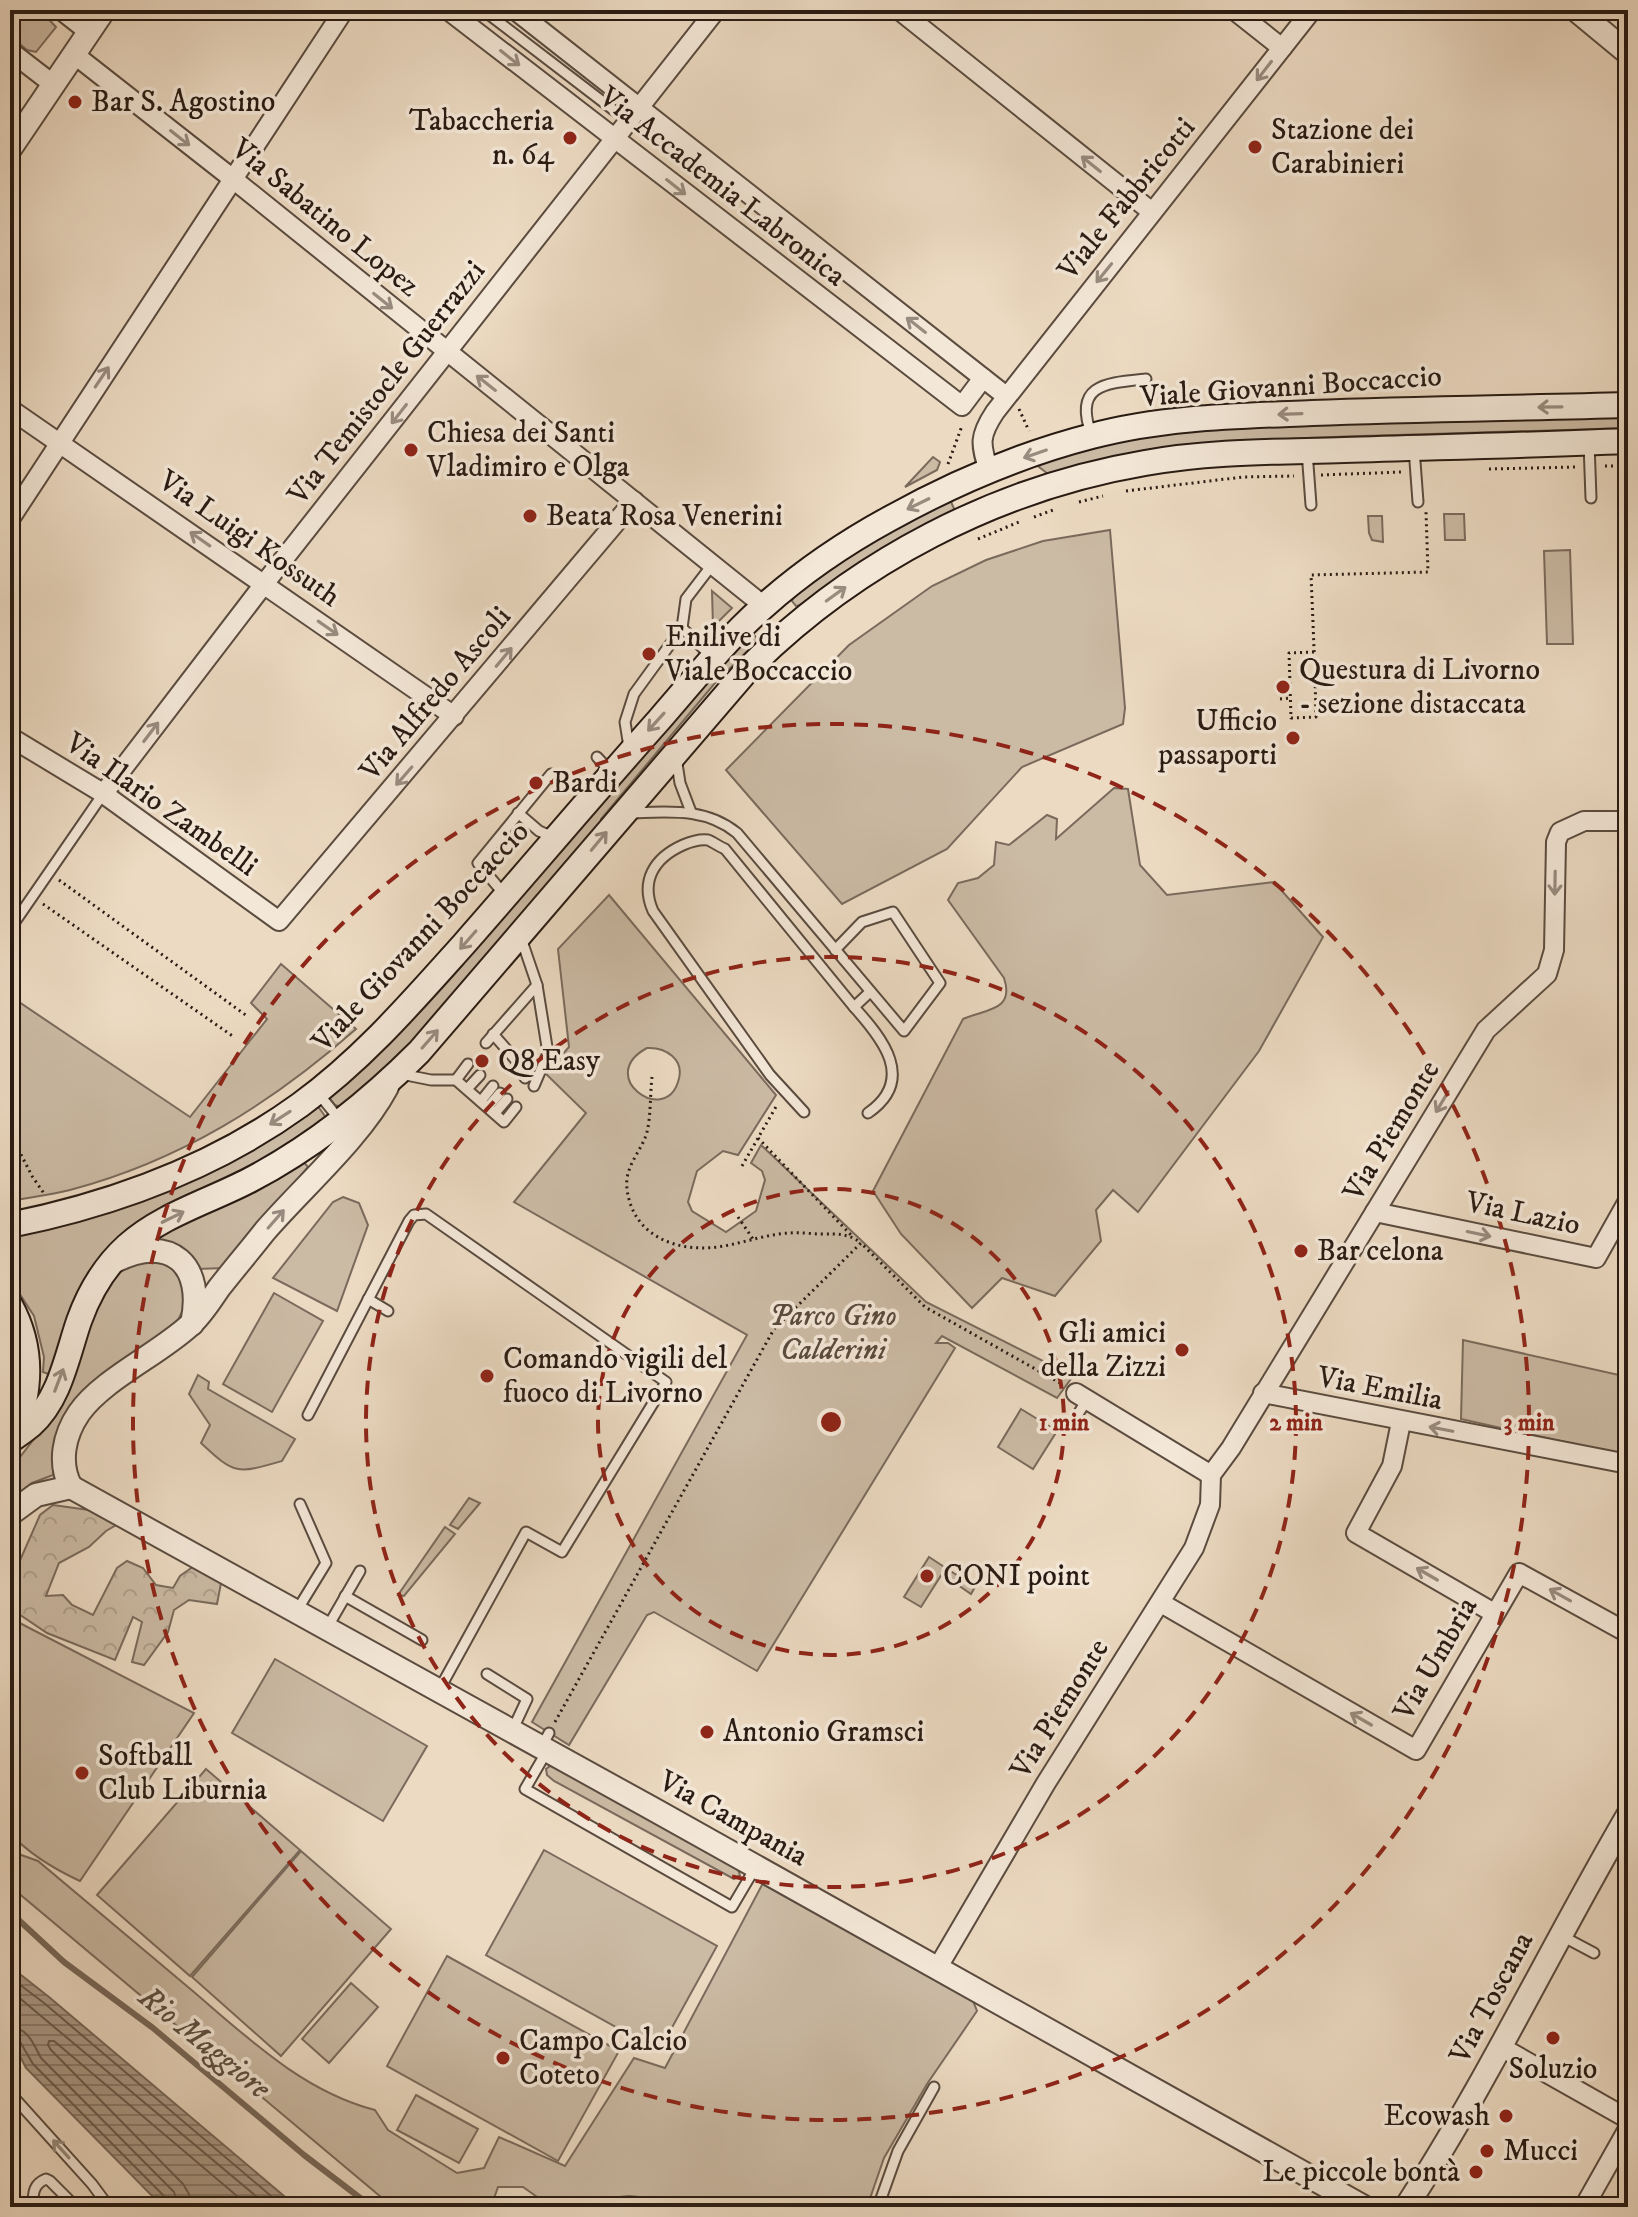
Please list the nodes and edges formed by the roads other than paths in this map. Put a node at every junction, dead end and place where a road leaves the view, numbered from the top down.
1 (61, 10) edge
2 (104, 10) edge
3 (344, 10) edge
4 (483, 10) edge
5 (515, 10) edge
6 (716, 10) edge
7 (899, 10) edge
8 (1234, 10) edge
9 (1312, 10) edge
10 (1576, 10) edge
11 (454, 12) edge
12 (89, 32) junction
13 (1282, 48) junction
14 (10, 51) edge
15 (1628, 53) edge
16 (75, 55) junction
17 (54, 85) junction
18 (640, 107) junction
19 (615, 139) junction
20 (10, 149) edge
21 (233, 179) junction
22 (1152, 212) junction
23 (447, 353) junction
24 (983, 378) junction
25 (1146, 379) dead end
26 (1007, 394) junction
27 (1628, 405) edge
28 (10, 409) edge
29 (964, 412) junction
30 (987, 424) junction
31 (1092, 436) junction
32 (1628, 441) edge
33 (59, 442) junction
34 (1589, 443) junction
35 (1414, 448) junction
36 (1307, 451) junction
37 (989, 471) junction
38 (1591, 498) dead end
39 (634, 501) junction
40 (1422, 502) road end
41 (1003, 503) junction
42 (1311, 505) dead end
43 (10, 519) edge
44 (712, 565) junction
45 (264, 584) junction
46 (764, 606) junction
47 (682, 628) junction
48 (788, 631) junction
49 (713, 658) junction
50 (454, 716) junction
51 (10, 737) edge
52 (630, 752) junction
53 (675, 752) junction
54 (551, 774) dead end
55 (104, 793) junction
56 (691, 812) junction
57 (518, 813) junction
58 (623, 813) junction
59 (1628, 821) edge
60 (556, 838) junction
61 (506, 896) junction
62 (279, 921) joint
63 (10, 929) edge
64 (520, 934) junction
65 (835, 950) junction
66 (537, 985) junction
67 (870, 992) junction
68 (854, 1007) junction
69 (493, 1034) junction
70 (486, 1043) dead end
71 (468, 1064) dead end
72 (518, 1068) dead end
73 (480, 1075) dead end
74 (394, 1077) junction
75 (456, 1080) junction
76 (534, 1086) dead end
77 (467, 1089) junction
78 (318, 1092) junction
79 (488, 1107) junction
80 (516, 1107) dead end
81 (804, 1112) dead end
82 (868, 1113) dead end
83 (341, 1121) junction
84 (1628, 1201) edge
85 (1375, 1212) junction
86 (10, 1225) edge
87 (111, 1263) junction
88 (368, 1299) junction
89 (10, 1305) edge
90 (388, 1311) dead end
91 (192, 1324) junction
92 (1263, 1393) junction
93 (1077, 1398) road end
94 (308, 1415) dead end
95 (1401, 1422) junction
96 (11, 1441) edge
97 (1628, 1464) edge
98 (1211, 1475) junction
99 (71, 1487) junction
100 (300, 1504) dead end
101 (10, 1514) edge
102 (360, 1571) dead end
103 (345, 1596) junction
104 (1161, 1603) junction
105 (296, 1612) junction
106 (1494, 1613) junction
107 (327, 1628) junction
108 (1628, 1633) edge
109 (422, 1640) dead end
110 (487, 1674) dead end
111 (438, 1691) junction
112 (512, 1731) junction
113 (546, 1744) junction
114 (1628, 1815) edge
115 (756, 1867) junction
116 (1560, 1935) junction
117 (1594, 1953) dead end
118 (938, 1967) junction
119 (1501, 2047) junction
120 (934, 2087) dead end
121 (10, 2093) edge
122 (1628, 2119) edge
123 (1628, 2129) edge
124 (34, 2207) edge
125 (76, 2207) edge
126 (109, 2207) edge
127 (878, 2207) edge
128 (1364, 2207) edge
129 (1406, 2207) edge
130 (1584, 2207) edge

1 - 12 street
2 - 12 street
3 - 21 street
4 - 18 lane
5 - 18 street, Via Accademia Labronica
6 - 18 street, Via Temistocle Guerrazzi
22 -> 7 street
8 - 13 street
9 - 13 street, Viale Fabbricotti
10 - 15 street
11 -> 19 street, Via Accademia Labronica
12 - 16 street
13 -> 22 street, Viale Fabbricotti
14 - 17 street
16 - 17 street
16 -> 21 street, Via Sabatino Lopez
17 - 20 street
18 - 19 street, Via Temistocle Guerrazzi
24 -> 18 street, Via Accademia Labronica
19 - 23 street, Via Temistocle Guerrazzi
19 -> 29 street, Via Accademia Labronica
21 -> 23 street, Via Sabatino Lopez
33 -> 21 street
22 -> 26 street, Viale Fabbricotti
39 -> 23 street, Via Sabatino Lopez
23 -> 45 street, Via Temistocle Guerrazzi
24 - 26 street, Via Accademia Labronica
24 - 29 street
25 - 31 lane
26 - 30 street, Viale Fabbricotti
27 -> 31 main road, Viale Giovanni Boccaccio
28 - 33 street, Via Luigi Kossuth
29 - 30 street, Via Accademia Labronica
30 - 37 street
31 -> 37 main road, Viale Giovanni Boccaccio
32 - 34 main road, Viale Giovanni Boccaccio
33 - 43 street
45 -> 33 street, Via Luigi Kossuth
34 - 35 main road, Viale Giovanni Boccaccio
34 - 38 lane
35 - 36 main road, Viale Giovanni Boccaccio
35 - 40 lane
36 - 41 main road, Viale Giovanni Boccaccio
36 - 42 lane
37 - 41 main road
37 -> 46 main road, Viale Giovanni Boccaccio
39 - 44 street, Via Sabatino Lopez
50 -> 39 street, Via Alfredo Ascoli
48 -> 41 main road, Viale Giovanni Boccaccio
44 - 46 street, Via Sabatino Lopez
44 - 47 lane
45 -> 50 street, Via Luigi Kossuth
55 -> 45 street, Via Temistocle Guerrazzi
46 - 48 main road
46 - 49 main road, Viale Giovanni Boccaccio
47 - 49 lane
47 - 52 lane
48 - 53 main road, Viale Giovanni Boccaccio
49 -> 52 main road, Viale Giovanni Boccaccio
50 -> 62 street, Via Alfredo Ascoli
51 - 55 street, Via Ilario Zambelli
52 - 60 main road, Viale Giovanni Boccaccio
53 - 56 lane
53 - 58 main road, Viale Giovanni Boccaccio
54 - 57 lane
55 - 62 street, Via Ilario Zambelli
55 - 63 lane
56 - 58 lane
56 - 65 lane
57 - 60 lane
57 - 61 lane
64 -> 58 main road, Viale Giovanni Boccaccio
59 -> 85 street, Via Piemonte
60 - 61 main road, Viale Giovanni Boccaccio
61 -> 78 main road, Viale Giovanni Boccaccio
64 - 66 lane
74 -> 64 main road, Viale Giovanni Boccaccio
65 - 67 lane
65 - 67 lane
66 - 69 lane
66 - 76 lane
67 - 68 lane
68 - 81 lane
68 - 82 lane
69 - 70 lane
69 - 72 lane
71 - 75 lane
73 - 77 lane
74 - 75 lane
74 - 83 main road, Viale Giovanni Boccaccio
91 -> 74 street, Viale Giovanni Boccaccio
75 - 77 lane
77 - 79 lane
78 - 83 lane
78 -> 86 main road, Viale Giovanni Boccaccio
79 - 79 lane
79 - 80 lane
87 -> 83 main road, Viale Giovanni Boccaccio
85 -> 84 street, Via Lazio
85 - 92 street, Via Piemonte
87 - 91 street
96 -> 87 main road, Viale Giovanni Boccaccio
88 - 90 lane
88 - 94 lane
88 - 111 lane
89 - 96 main road, Viale Giovanni Boccaccio
91 - 99 street, Viale Giovanni Boccaccio
92 - 95 street, Via Emilia
92 - 98 street, Via Piemonte
93 - 98 street
97 -> 95 street, Via Emilia
106 -> 95 street
98 - 104 street, Via Piemonte
99 - 101 street
99 - 105 street, Via Campania
100 - 105 lane
102 - 103 lane
103 - 107 lane
103 - 109 lane
106 -> 104 street, Via Umbria
104 - 118 street, Via Piemonte
105 - 107 street, Via Campania
108 -> 106 street, Via Umbria
107 - 111 street, Via Campania
110 - 112 lane
111 - 112 street, Via Campania
112 - 113 street, Via Campania
113 - 115 street, Via Campania
113 - 115 lane
114 - 116 street, Via Toscana
115 - 118 street, Via Campania
116 - 117 lane
116 - 119 street, Via Toscana
118 - 128 street, Via Campania
119 - 122 street
119 - 129 street, Via Toscana
120 - 127 lane
126 -> 121 lane
123 - 130 street
124 - 125 lane

